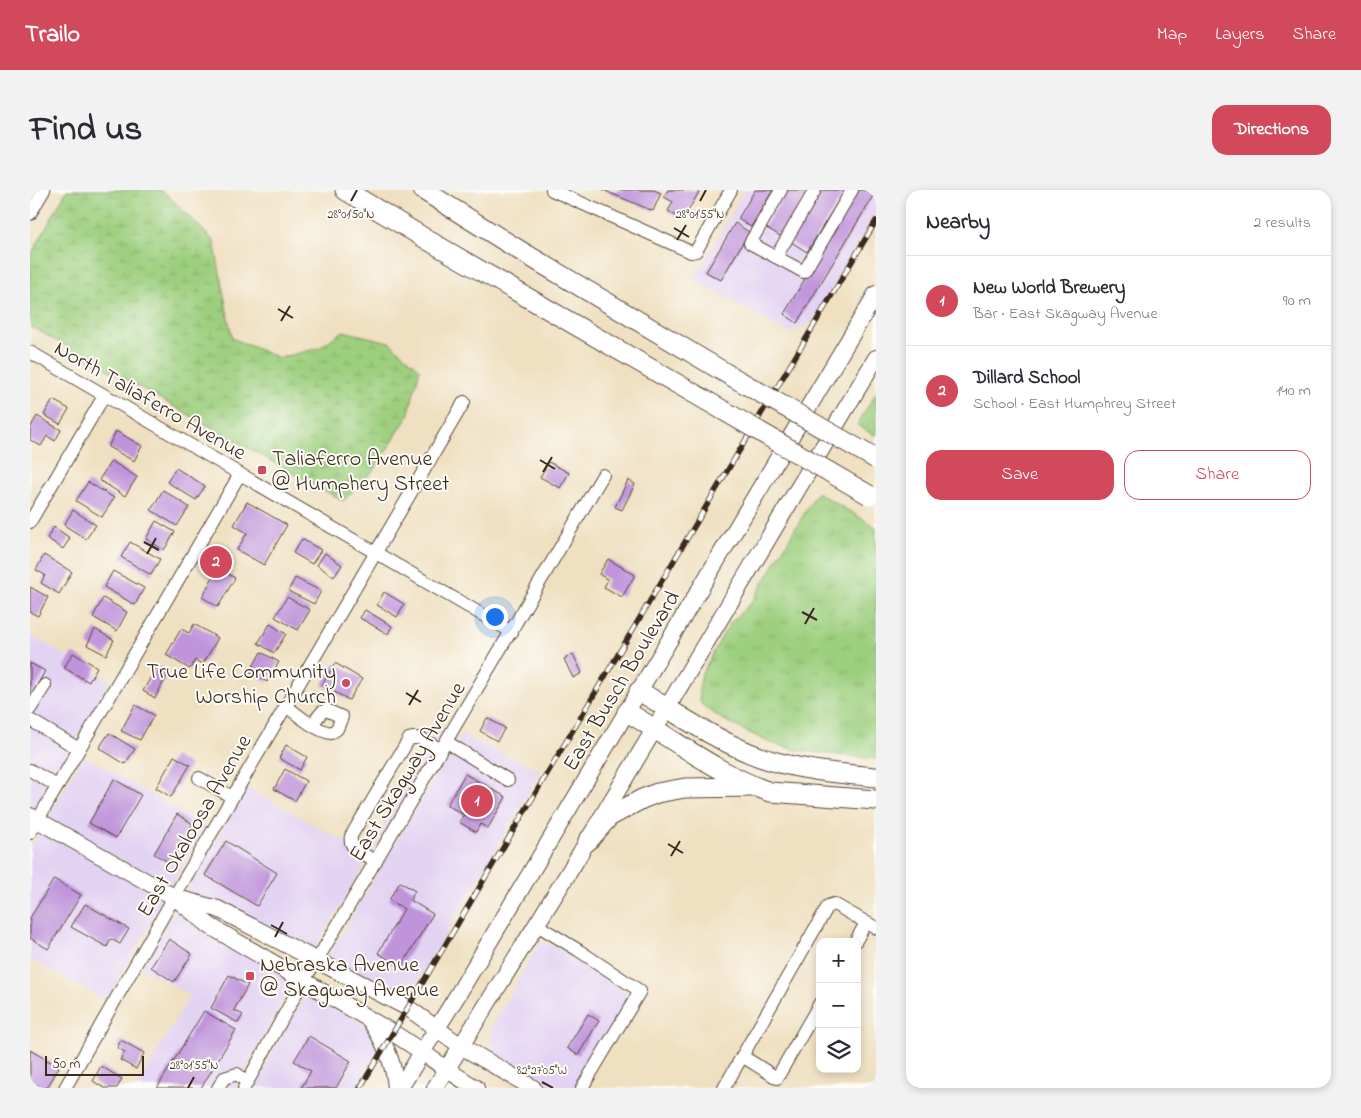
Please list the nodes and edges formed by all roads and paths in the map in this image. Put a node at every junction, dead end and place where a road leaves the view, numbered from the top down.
1 (44, 190) edge
2 (345, 190) edge
3 (423, 190) edge
4 (552, 190) edge
5 (731, 190) edge
6 (781, 190) edge
7 (815, 190) edge
8 (852, 190) edge
9 (574, 195) edge
10 (30, 214) edge
11 (776, 257) junction
12 (876, 294) edge
13 (30, 352) edge
14 (876, 358) edge
15 (104, 396) junction
16 (464, 402) dead end
17 (876, 459) edge
18 (240, 474) junction
19 (603, 475) dead end
20 (872, 497) edge
21 (30, 522) edge
22 (376, 553) junction
23 (512, 632) junction
24 (45, 685) dead end
25 (639, 691) junction
26 (286, 706) junction
27 (667, 708) junction
28 (30, 709) edge
29 (627, 712) junction
30 (30, 720) edge
31 (312, 724) dead end
32 (655, 728) junction
33 (444, 746) junction
34 (79, 749) junction
35 (30, 770) edge
36 (199, 778) dead end
37 (876, 778) edge
38 (508, 780) dead end
39 (57, 786) junction
40 (757, 787) junction
41 (232, 797) junction
42 (876, 800) edge
43 (32, 823) edge
44 (588, 841) junction
45 (376, 860) junction
46 (174, 897) junction
47 (537, 925) junction
48 (871, 925) edge
49 (859, 938) edge
50 (317, 960) junction
51 (303, 981) junction
52 (816, 1010) edge
53 (368, 1018) junction
54 (437, 1028) junction
55 (461, 1046) junction
56 (422, 1051) junction
57 (742, 1056) junction
58 (446, 1070) junction
59 (245, 1085) edge
60 (65, 1088) edge
61 (218, 1088) edge
62 (398, 1088) edge
63 (434, 1088) edge
64 (476, 1088) edge
65 (533, 1088) edge
66 (582, 1088) edge
67 (724, 1088) edge

1 - 10 street
2 - 20 highway, bridge
3 - 17 highway, bridge
4 - 9 street
5 - 9 street
6 - 11 street
7 - 11 street
8 - 11 street
12 - 25 main road, East Busch Boulevard
13 - 15 street, North Taliaferro Avenue
14 - 27 main road
15 - 18 street, North Taliaferro Avenue
15 - 21 street
16 - 22 street, East Okaloosa Avenue
18 - 22 street, North Taliaferro Avenue
18 - 34 street
19 - 23 street, East Skagway Avenue
22 - 23 street, North Taliaferro Avenue
22 - 26 street, East Okaloosa Avenue
23 - 33 street, East Skagway Avenue
24 - 28 street
25 - 27 highway
25 - 29 main road, East Busch Boulevard
26 - 31 street
26 - 41 street, East Okaloosa Avenue
27 - 32 main road
27 - 37 highway
29 - 32 highway
29 - 54 main road, East Busch Boulevard
30 - 34 street
32 - 40 highway
32 - 44 main road
33 - 38 street
33 - 45 street, East Skagway Avenue
33 - 45 street
34 - 39 street
35 - 39 street
36 - 41 street
39 - 43 street
40 - 42 highway
40 - 44 highway
41 - 46 street, East Okaloosa Avenue
43 - 46 main road
44 - 47 main road
45 - 50 street, East Skagway Avenue
46 - 50 main road
46 - 51 main road
46 - 60 street, East Okaloosa Avenue
47 - 55 main road
47 - 66 street
48 - 49 street
48 - 57 street
50 - 51 street, East Skagway Avenue
50 - 54 main road
51 - 53 main road
51 - 59 street, East Skagway Avenue
52 - 57 street
53 - 56 main road
53 - 62 main road
54 - 55 main road
54 - 56 main road, East Busch Boulevard
55 - 58 main road
55 - 65 main road
56 - 58 main road
56 - 62 main road, East Busch Boulevard
57 - 67 street
58 - 63 main road
58 - 64 main road
59 - 61 street

